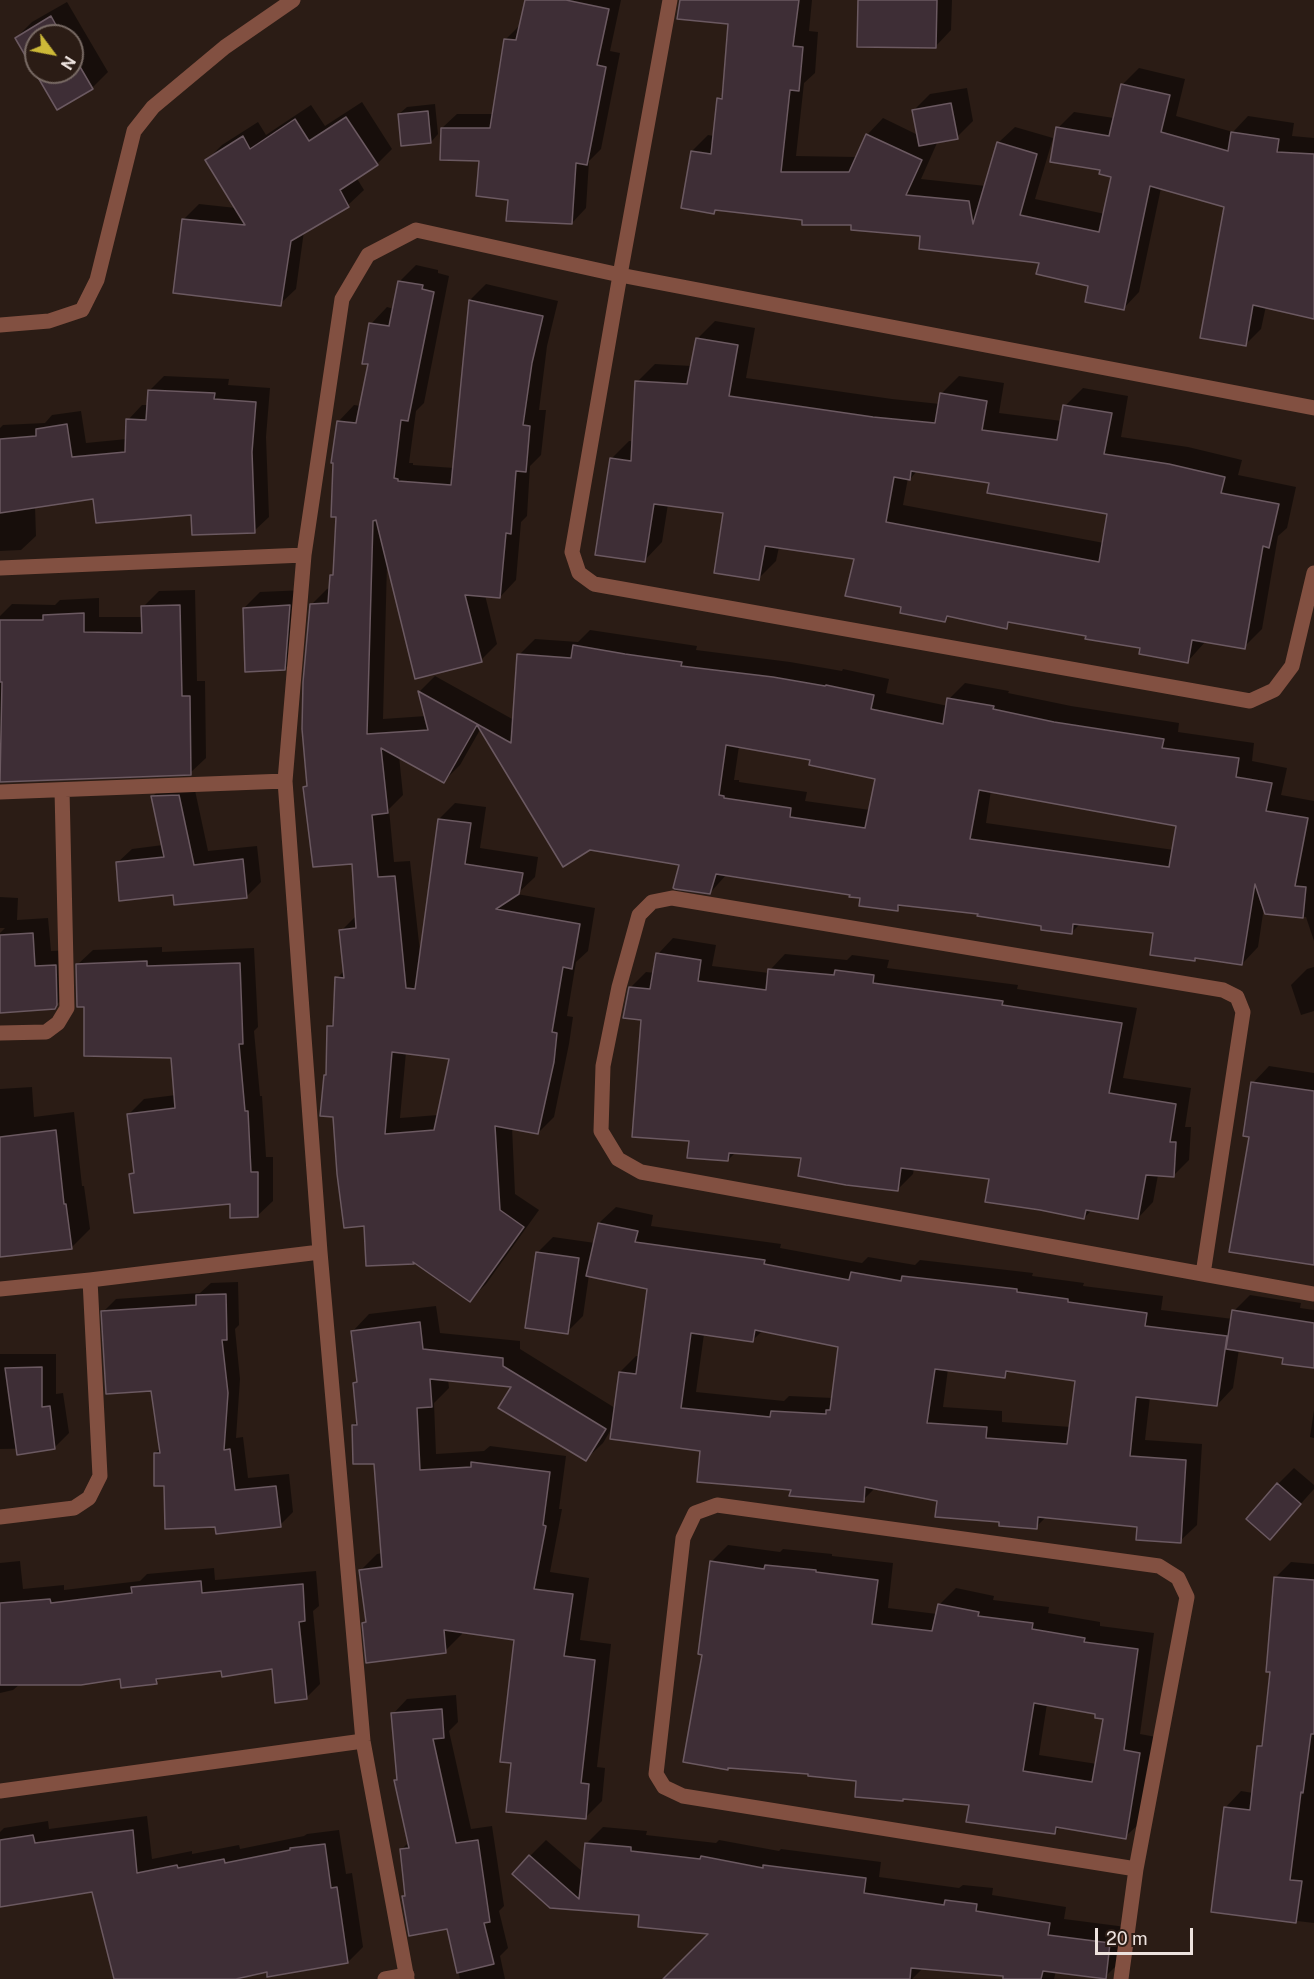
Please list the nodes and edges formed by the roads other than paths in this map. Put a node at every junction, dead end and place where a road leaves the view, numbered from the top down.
1 (293, 0) edge
2 (670, 0) edge
3 (620, 275) junction
4 (0, 325) edge
5 (1314, 408) edge
6 (304, 555) junction
7 (0, 568) edge
8 (1314, 573) edge
9 (285, 780) junction
10 (62, 790) junction
11 (0, 792) edge
12 (0, 1034) edge
13 (320, 1252) junction
14 (1203, 1274) junction
15 (90, 1280) junction
16 (0, 1289) edge
17 (1314, 1294) edge
18 (0, 1517) edge
19 (363, 1741) junction
20 (0, 1791) edge
21 (1136, 1869) junction
22 (407, 1977) edge
23 (386, 1979) edge
24 (1121, 1979) edge

1 - 4 street
2 - 3 street
3 - 5 street
3 - 6 street
3 - 8 street
6 - 7 street
6 - 9 street
9 - 10 street
9 - 13 street
10 - 11 street
10 - 12 street
13 - 15 street
13 - 19 street
14 - 14 street
14 - 17 street
15 - 16 street
15 - 18 street
19 - 20 street
19 - 22 street
21 - 21 street
21 - 24 street
22 - 23 street

